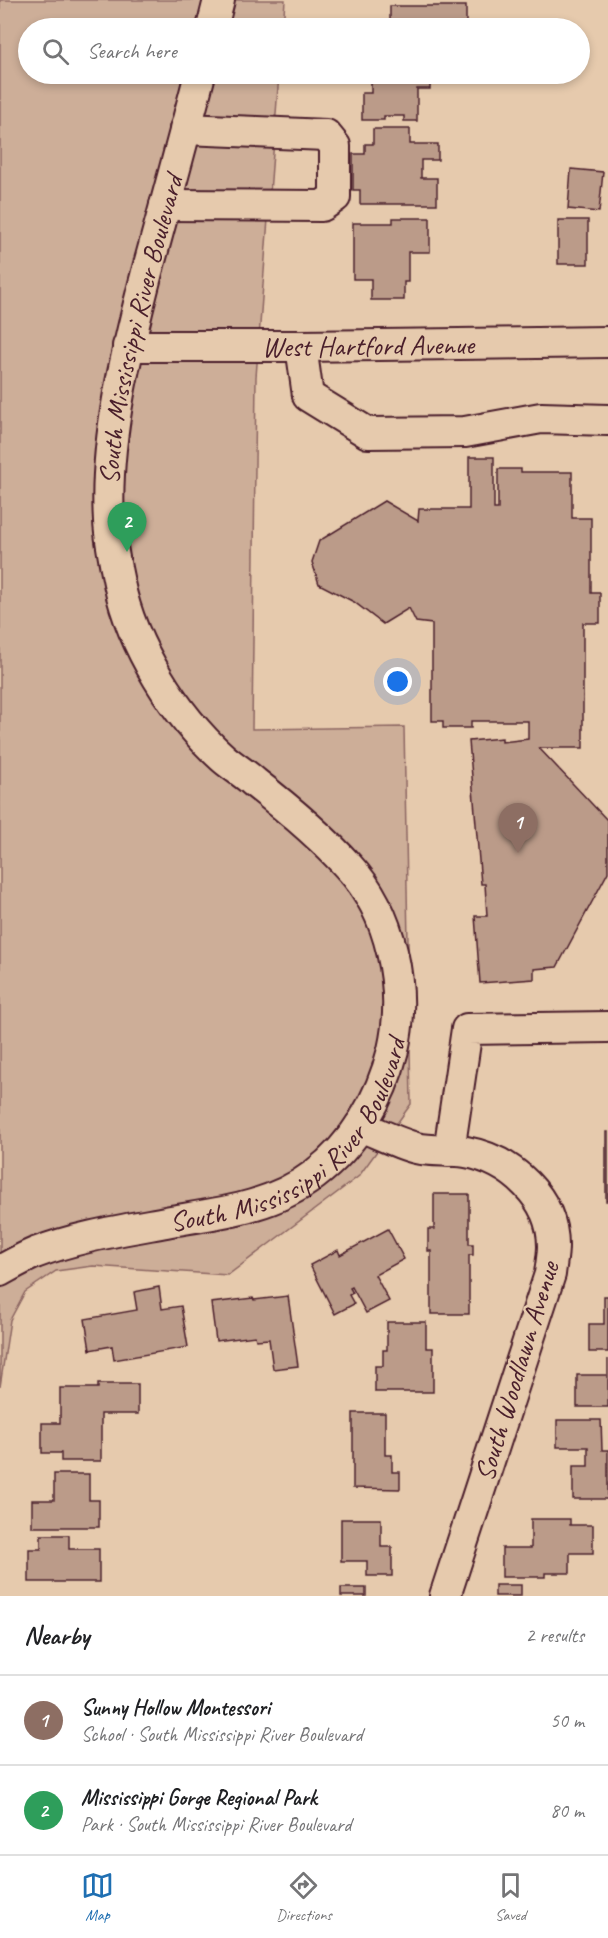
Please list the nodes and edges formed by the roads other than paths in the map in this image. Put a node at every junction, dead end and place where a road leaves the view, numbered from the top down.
1 (219, 0) edge
2 (214, 18) edge
3 (197, 84) edge
4 (185, 129) junction
5 (165, 205) junction
6 (608, 342) edge
7 (128, 346) junction
8 (301, 346) junction
9 (608, 420) edge
10 (608, 1027) edge
11 (360, 1126) junction
12 (449, 1150) junction
13 (0, 1271) edge
14 (446, 1596) edge

1 - 2 street
3 - 4 street, South Mississippi River Boulevard
4 - 5 street, South Mississippi River Boulevard
4 - 5 street
5 - 7 street, South Mississippi River Boulevard
6 - 8 street, West Hartford Avenue
7 - 8 street, West Hartford Avenue
7 - 11 street, South Mississippi River Boulevard
8 - 9 street
10 - 12 street
11 - 12 street, South Woodlawn Avenue
11 - 13 street, South Mississippi River Boulevard
12 - 14 street, South Woodlawn Avenue

